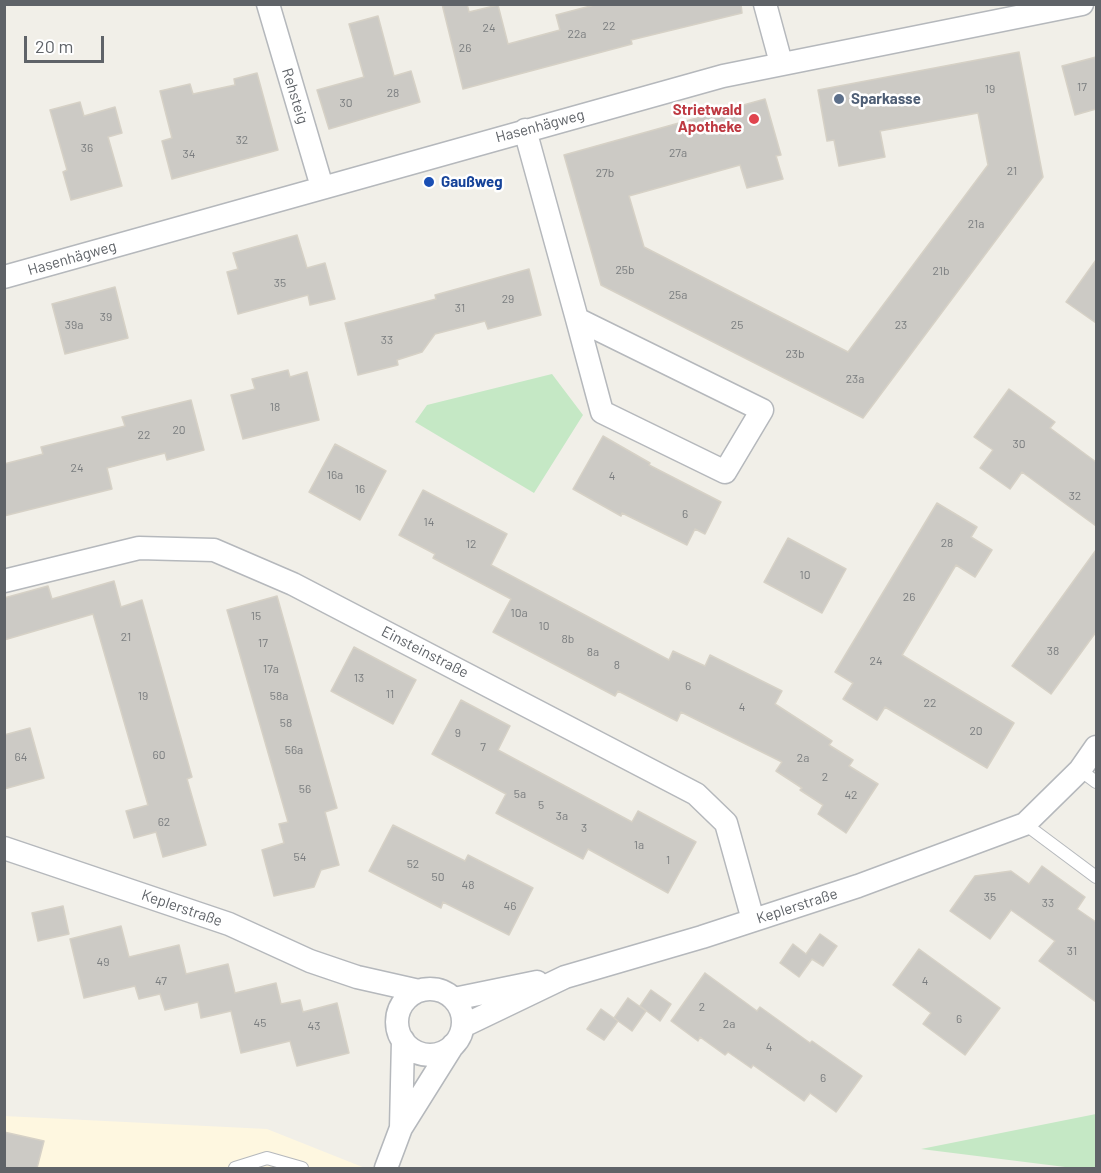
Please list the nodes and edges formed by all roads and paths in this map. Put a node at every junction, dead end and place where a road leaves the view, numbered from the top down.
1 (268, 4) edge
2 (765, 4) edge
3 (1082, 4) edge
4 (781, 63) junction
5 (525, 130) junction
6 (322, 187) junction
7 (4, 277) edge
8 (576, 319) junction
9 (4, 582) edge
10 (1096, 747) edge
11 (1088, 776) edge
12 (1025, 824) junction
13 (4, 848) edge
14 (1096, 877) edge
15 (753, 920) junction
16 (357, 977) junction
17 (565, 977) junction
18 (419, 991) junction
19 (454, 999) junction
20 (398, 1013) junction
21 (458, 1036) junction
22 (403, 1040) junction
23 (401, 1128) junction
24 (235, 1168) edge
25 (302, 1168) edge
26 (387, 1168) edge

1 - 6 street, Rehsteig
2 - 4 street
3 - 4 street, Hasenhägweg
4 - 5 street, Hasenhägweg
5 - 6 street, Hasenhägweg
5 - 8 street
6 - 7 street, Hasenhägweg
8 - 8 street
9 - 15 street, Einsteinstraße
10 - 11 street, Keplerstraße
11 - 12 street, Keplerstraße
12 - 14 lane
12 - 15 street, Keplerstraße
13 - 16 street, Keplerstraße
15 - 17 street, Keplerstraße
16 - 18 street, Keplerstraße
16 - 20 street, Keplerstraße
17 - 19 street, Keplerstraße
17 - 21 street, Keplerstraße
18 - 19 street, Keplerstraße
18 - 20 street
19 - 21 street
20 - 22 street
21 - 22 street, Keplerstraße
21 - 23 street
22 - 23 street
23 - 26 street
24 - 25 lane

